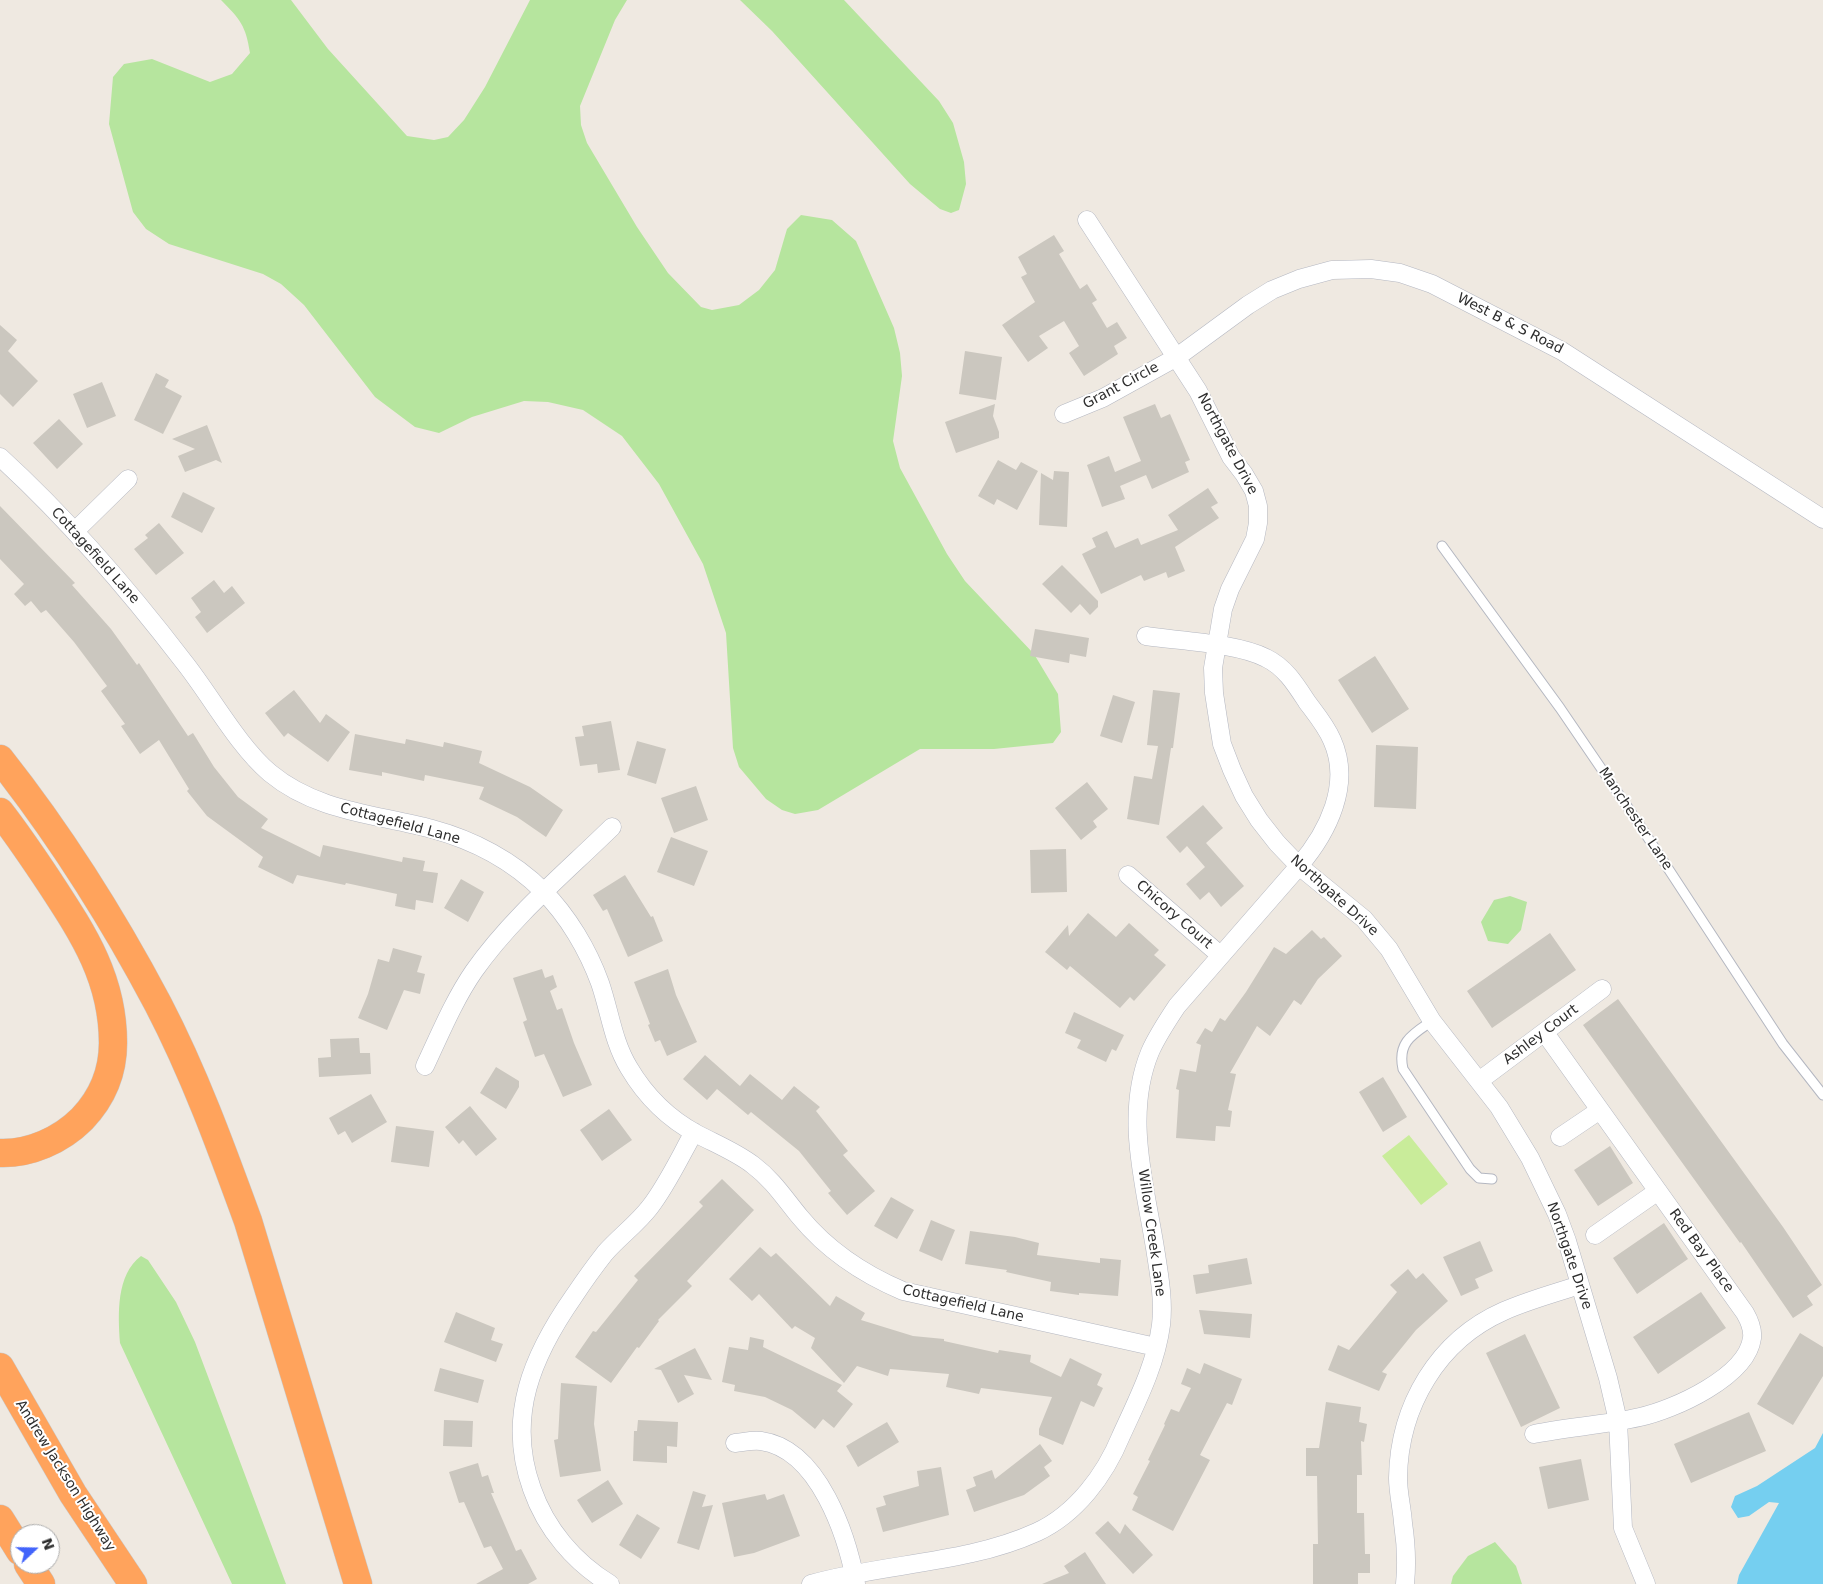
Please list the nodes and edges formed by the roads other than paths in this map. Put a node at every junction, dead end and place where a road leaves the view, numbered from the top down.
1 (1087, 220) dead end
2 (1177, 357) junction
3 (1064, 414) dead end
4 (0, 457) edge
5 (128, 479) dead end
6 (1823, 519) edge
7 (75, 531) junction
8 (1442, 546) dead end
9 (1146, 636) dead end
10 (1216, 645) junction
11 (0, 759) edge
12 (0, 812) edge
13 (612, 827) dead end
14 (1299, 866) junction
15 (1128, 875) dead end
16 (544, 892) junction
17 (1220, 955) junction
18 (1602, 989) dead end
19 (1432, 1020) junction
20 (1545, 1032) junction
21 (425, 1066) dead end
22 (1479, 1081) junction
23 (1823, 1095) edge
24 (1600, 1110) junction
25 (694, 1132) junction
26 (1560, 1137) dead end
27 (0, 1153) edge
28 (1492, 1179) dead end
29 (1658, 1191) junction
30 (1595, 1235) dead end
31 (1580, 1285) junction
32 (1156, 1347) junction
33 (0, 1367) edge
34 (1618, 1421) junction
35 (1534, 1434) dead end
36 (735, 1443) dead end
37 (0, 1519) edge
38 (10, 1535) edge
39 (855, 1579) edge
40 (133, 1584) edge
41 (358, 1584) edge
42 (610, 1584) edge
43 (811, 1584) edge
44 (1405, 1584) edge
45 (1646, 1584) edge

1 - 2 street, Northgate Drive
2 - 3 street, Grant Circle
2 - 6 street, West B & S Road
2 - 10 street, Northgate Drive
4 - 7 street, Cottagefield Lane
5 - 7 street
7 - 16 street, Cottagefield Lane
8 - 23 lane, Manchester Lane
9 - 10 street, Willow Creek Lane
10 - 14 street, Northgate Drive
10 - 14 street, Willow Creek Lane
11 - 41 highway
12 - 27 highway
13 - 16 street
14 - 17 street, Willow Creek Lane
14 - 19 street, Northgate Drive
15 - 17 street, Chicory Court
16 - 21 street
16 - 25 street, Cottagefield Lane
17 - 32 street, Willow Creek Lane
18 - 20 street, Ashley Court
19 - 22 street, Northgate Drive
19 - 28 lane
20 - 22 street, Ashley Court
20 - 24 street, Red Bay Place
22 - 31 street, Northgate Drive
24 - 26 street
24 - 29 street, Red Bay Place
25 - 32 street, Cottagefield Lane
25 - 42 street
29 - 30 street
29 - 34 street, Red Bay Place
31 - 34 street, Northgate Drive
31 - 44 street
32 - 39 street, Willow Creek Lane
33 - 40 highway, Andrew Jackson Highway
34 - 35 street, Red Bay Place
34 - 45 street, Northgate Drive
36 - 39 street
37 - 38 highway
39 - 43 street, Willow Creek Lane

